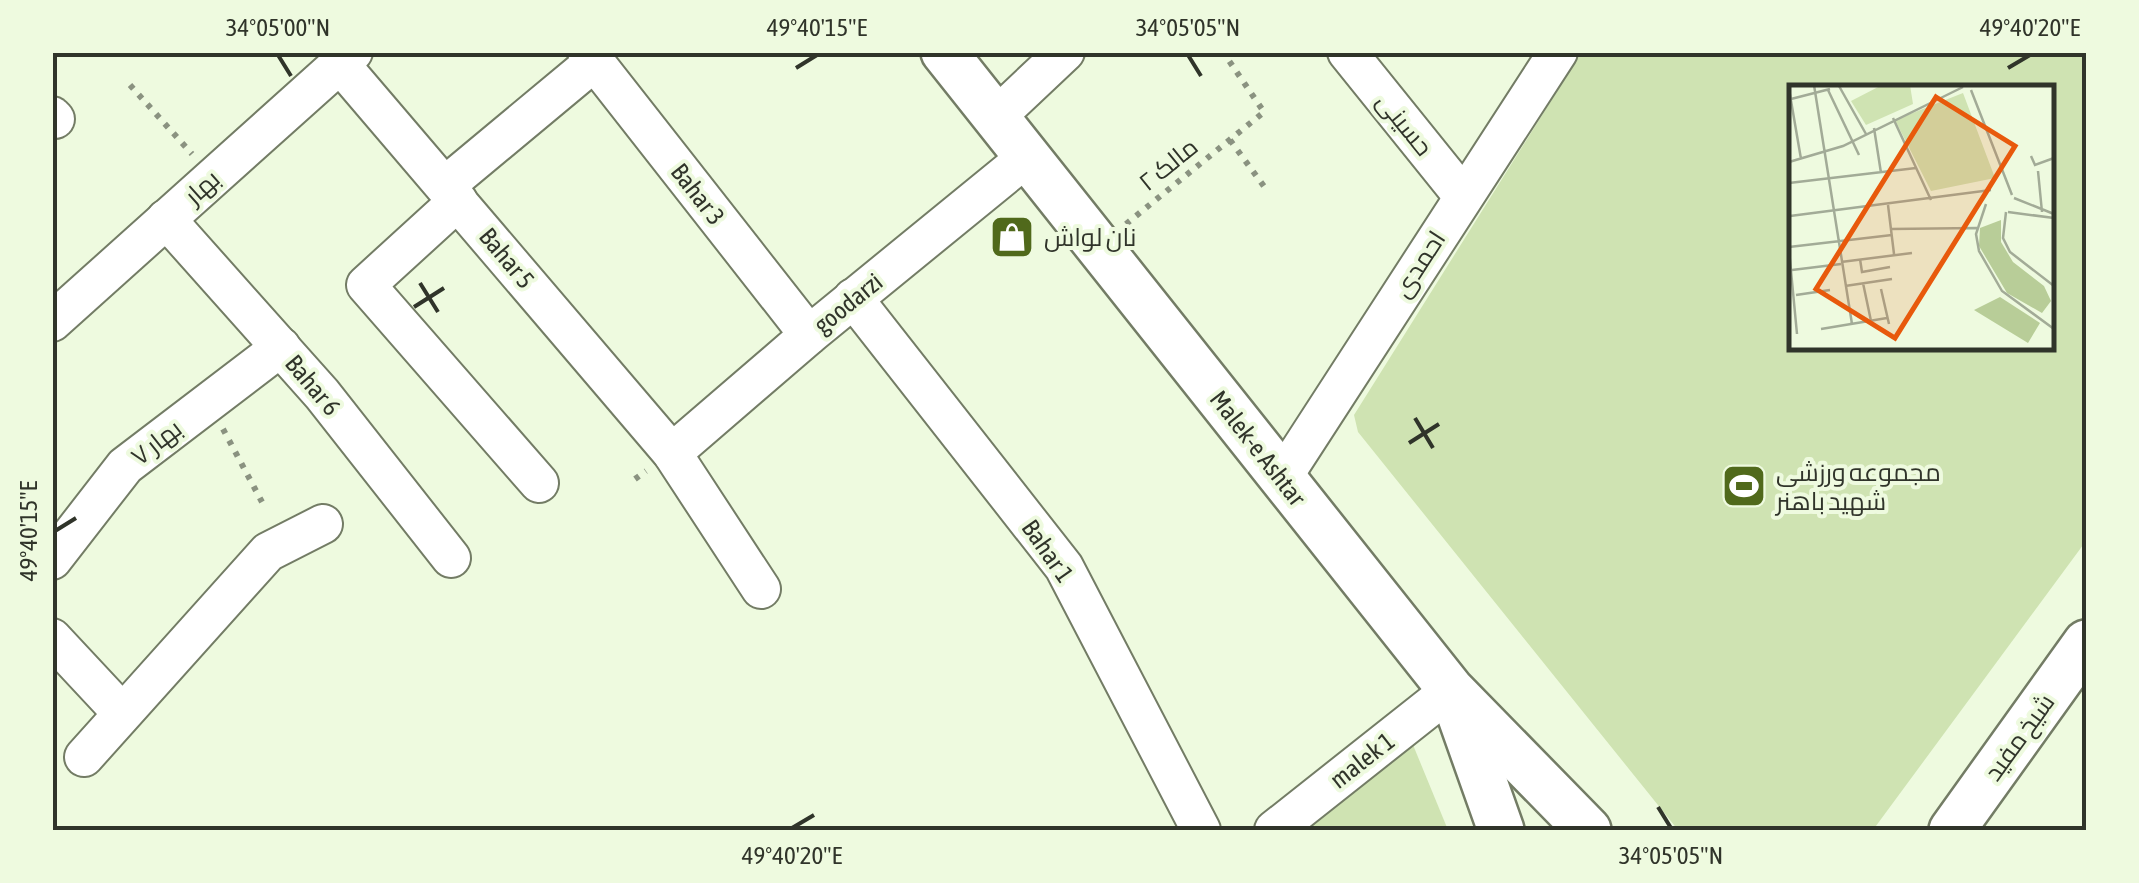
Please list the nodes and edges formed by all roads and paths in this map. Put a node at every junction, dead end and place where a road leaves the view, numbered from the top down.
1 (944, 52) edge
2 (1065, 52) edge
3 (1223, 52) edge
4 (1348, 52) edge
5 (1558, 52) edge
6 (591, 57) edge
7 (331, 62) edge
8 (130, 85) dead end
9 (996, 118) junction
10 (1230, 140) junction
11 (1027, 158) junction
12 (212, 178) junction
13 (1266, 189) dead end
14 (452, 193) junction
15 (1463, 196) junction
16 (166, 219) junction
17 (1098, 246) junction
18 (854, 298) junction
19 (52, 322) edge
20 (809, 335) junction
21 (281, 347) junction
22 (209, 402) junction
23 (672, 453) junction
24 (1282, 478) junction
25 (539, 483) dead end
26 (262, 502) dead end
27 (323, 524) dead end
28 (451, 558) dead end
29 (52, 560) edge
30 (760, 589) dead end
31 (52, 638) edge
32 (2086, 643) edge
33 (1451, 690) junction
34 (122, 713) junction
35 (84, 757) dead end
36 (1201, 830) edge
37 (1274, 830) edge
38 (1502, 830) edge
39 (1588, 830) edge
40 (1952, 830) edge

1 - 9 street, Malek-e Ashtar
2 - 9 street
3 - 10 path, مالک ۲
4 - 15 street, حسینی
5 - 15 street, احمدی
6 - 14 street
6 - 20 street, Bahar 3
7 - 12 street, بهار
7 - 14 street, Bahar 5
8 - 12 path
9 - 11 street, Malek-e Ashtar
10 - 13 path
10 - 17 path, مالک ۲
11 - 17 street, Malek-e Ashtar
11 - 18 street, goodarzi
12 - 16 street, بهار
14 - 23 street, Bahar 5
14 - 25 street
15 - 24 street, احمدی
16 - 19 street, بهار
16 - 21 street, Bahar 6
17 - 24 street, Malek-e Ashtar
18 - 20 street, goodarzi
18 - 36 street, Bahar 1
20 - 23 street, goodarzi
21 - 22 street, بهار ۷
21 - 28 street, Bahar 6
22 - 26 path
22 - 29 street, بهار ۷
23 - 30 street, Bahar 5
24 - 33 street, Malek-e Ashtar
27 - 34 street
31 - 34 street
32 - 40 street, شیخ مفید
33 - 37 street, malek 1
33 - 38 street
33 - 39 street, Malek-e Ashtar
34 - 35 street

